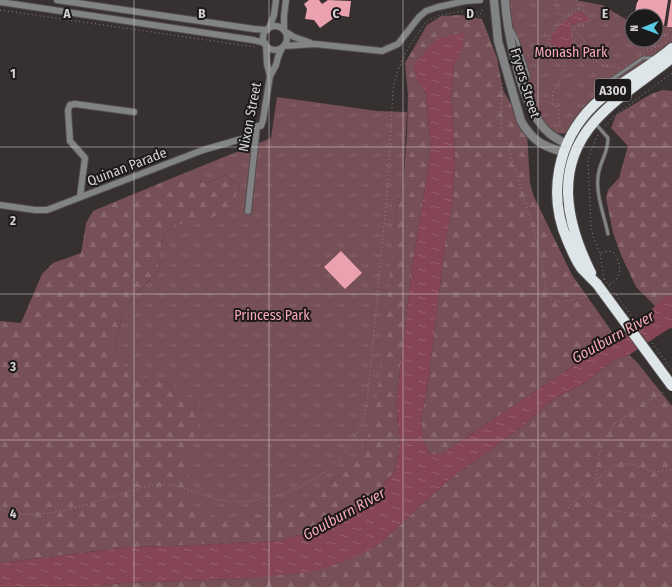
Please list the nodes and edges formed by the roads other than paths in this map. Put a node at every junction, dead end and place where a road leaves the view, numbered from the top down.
1 (57, 0) edge
2 (276, 0) edge
3 (286, 0) edge
4 (494, 0) edge
5 (505, 0) edge
6 (2, 2) edge
7 (481, 2) edge
8 (96, 6) junction
9 (94, 16) junction
10 (169, 17) junction
11 (507, 23) junction
12 (168, 27) junction
13 (268, 29) junction
14 (285, 31) junction
15 (266, 44) junction
16 (315, 44) junction
17 (283, 47) junction
18 (672, 48) edge
19 (672, 58) edge
20 (658, 59) junction
21 (270, 76) junction
22 (525, 82) junction
23 (596, 103) junction
24 (134, 112) dead end
25 (594, 122) junction
26 (257, 126) junction
27 (564, 148) junction
28 (575, 154) junction
29 (80, 198) junction
30 (0, 205) edge
31 (248, 211) dead end
32 (608, 234) dead end
33 (600, 286) junction
34 (669, 388) edge

1 - 8 street
2 - 13 street
3 - 14 street
4 - 27 street, Fryers Street
5 - 11 street, Fryers Street
6 - 9 street
7 - 16 street
8 - 9 street
8 - 10 street
9 - 12 street
10 - 12 street
10 - 13 street
11 - 22 street, Fryers Street
11 - 22 lane
12 - 15 street
13 - 14 street
13 - 15 street
14 - 16 street
14 - 17 street
15 - 17 street
15 - 21 street, Nixon Street
16 - 17 street
17 - 21 street, Nixon Street
18 - 20 highway, A300
19 - 25 highway, A300
20 - 23 highway, A300
20 - 23 lane
21 - 26 street, Nixon Street
22 - 27 street, Fryers Street
23 - 27 highway, A300
24 - 29 street
25 - 28 highway, A300
25 - 32 lane
26 - 29 street, Quinan Parade
26 - 31 street, Nixon Street
27 - 28 highway
27 - 33 highway, A300
28 - 33 highway, A300
29 - 30 street, Quinan Parade
33 - 34 highway, A300, bridge

